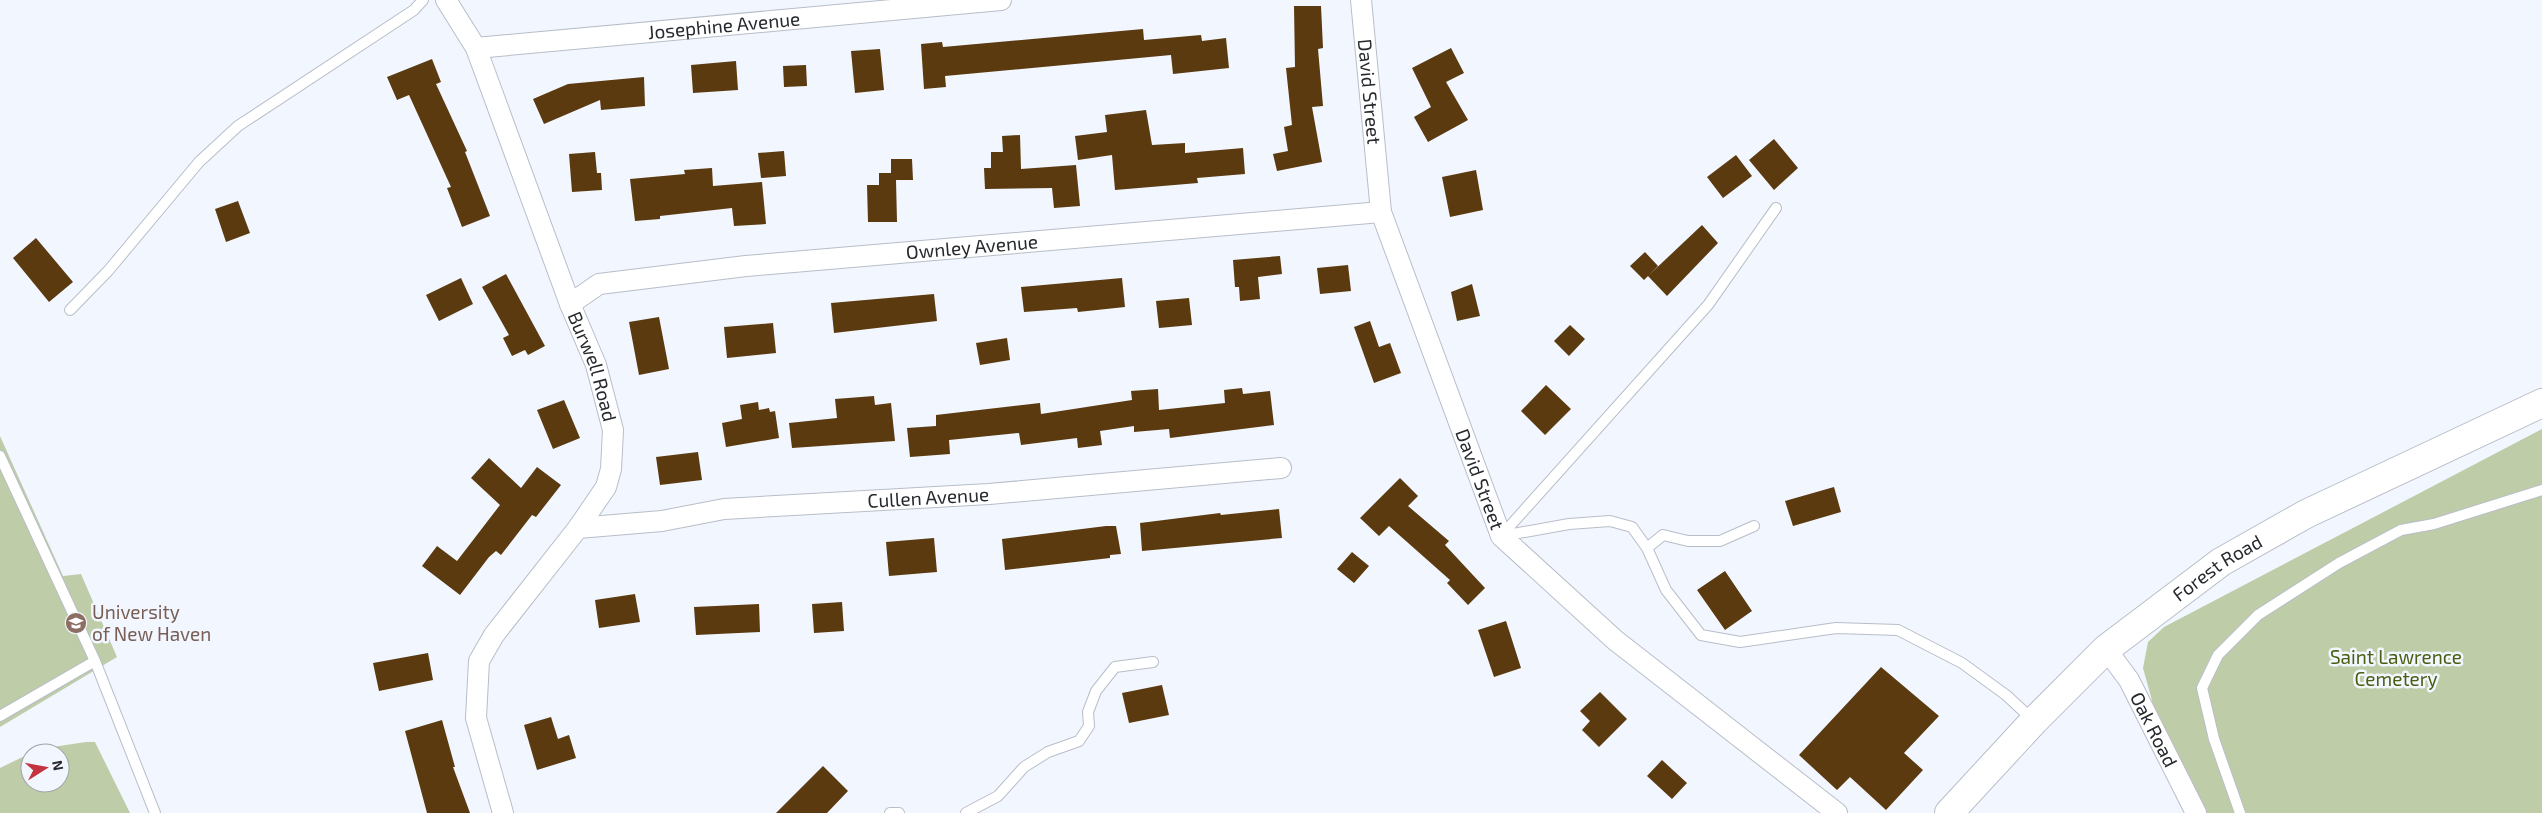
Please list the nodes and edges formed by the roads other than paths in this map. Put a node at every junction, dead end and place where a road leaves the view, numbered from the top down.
1 (423, 0) edge
2 (446, 0) edge
3 (1000, 0) edge
4 (1361, 0) edge
5 (476, 48) junction
6 (1776, 208) dead end
7 (1381, 212) junction
8 (570, 304) junction
9 (70, 310) dead end
10 (2542, 403) edge
11 (0, 456) edge
12 (1281, 468) dead end
13 (2542, 490) edge
14 (1754, 526) dead end
15 (578, 528) junction
16 (1501, 536) junction
17 (1646, 548) junction
18 (2106, 650) junction
19 (95, 661) junction
20 (1152, 662) dead end
21 (0, 716) edge
22 (2034, 721) junction
23 (155, 813) edge
24 (503, 813) edge
25 (890, 813) edge
26 (899, 813) edge
27 (966, 813) edge
28 (1837, 813) edge
29 (1949, 813) edge
30 (2196, 813) edge
31 (2240, 813) edge

1 - 9 lane
2 - 5 street, Burwell Road
3 - 5 street, Josephine Avenue
4 - 7 street, David Street
5 - 8 street, Burwell Road
6 - 16 lane
7 - 8 street, Ownley Avenue
7 - 16 street, David Street
8 - 15 street, Burwell Road
10 - 18 main road, Forest Road
11 - 19 lane
12 - 15 street, Cullen Avenue
13 - 31 lane
14 - 17 lane
15 - 24 street, Burwell Road
16 - 17 lane
16 - 28 street, David Street
17 - 22 lane
18 - 22 main road, Forest Road
18 - 30 street, Oak Road
19 - 21 lane
19 - 23 lane
20 - 27 lane
22 - 29 main road, Forest Road
25 - 26 lane

